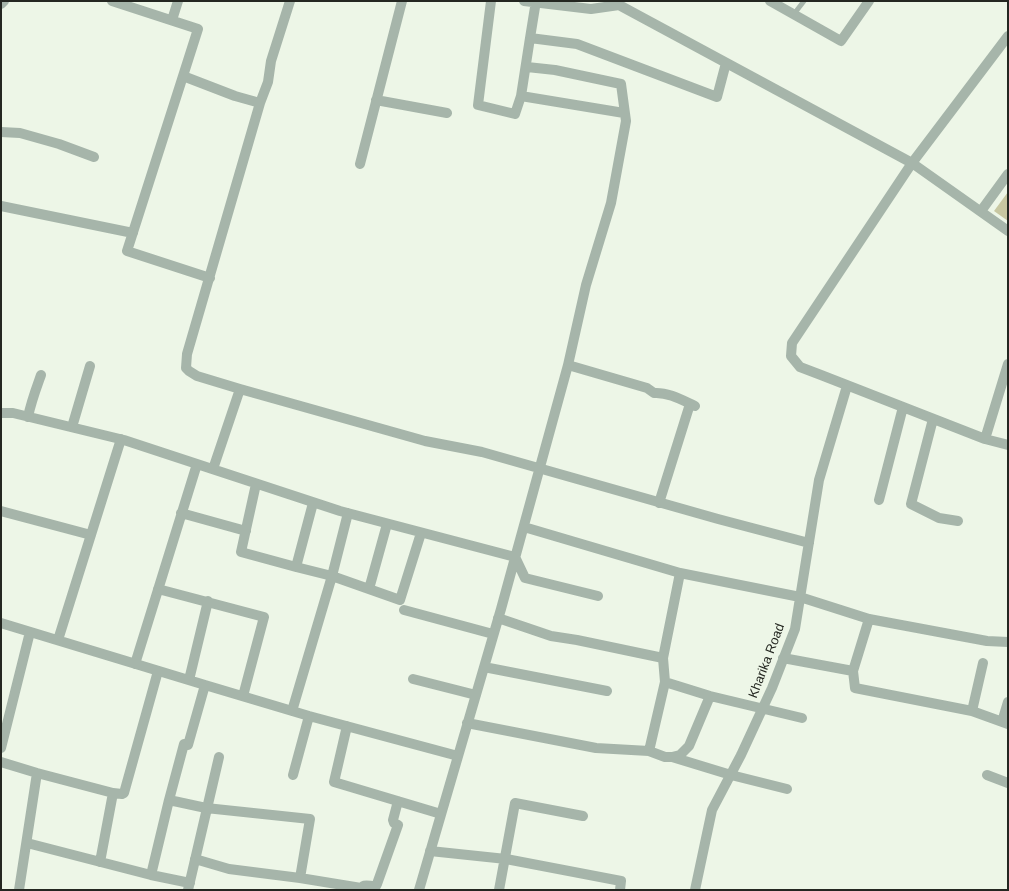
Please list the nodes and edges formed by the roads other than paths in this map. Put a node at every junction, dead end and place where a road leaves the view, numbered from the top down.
1 (4, 1) edge
2 (112, 1) edge
3 (178, 1) edge
4 (290, 1) edge
5 (402, 1) edge
6 (491, 1) edge
7 (524, 1) edge
8 (770, 1) edge
9 (804, 1) edge
10 (869, 1) edge
11 (536, 2) edge
12 (616, 3) edge
13 (1, 4) edge
14 (794, 14) junction
15 (172, 20) junction
16 (1008, 36) edge
17 (530, 38) junction
18 (726, 63) junction
19 (526, 67) junction
20 (183, 76) junction
21 (521, 96) junction
22 (376, 100) junction
23 (260, 103) junction
24 (624, 113) junction
25 (447, 114) dead end
26 (1, 132) edge
27 (94, 157) dead end
28 (912, 163) junction
29 (360, 164) dead end
30 (1008, 174) edge
31 (1, 206) edge
32 (981, 211) junction
33 (1008, 231) edge
34 (133, 233) junction
35 (210, 278) junction
36 (1008, 364) edge
37 (568, 365) junction
38 (90, 366) dead end
39 (40, 375) dead end
40 (848, 386) junction
41 (240, 389) junction
42 (903, 407) junction
43 (1, 413) edge
44 (28, 417) junction
45 (933, 419) junction
46 (72, 427) junction
47 (121, 439) junction
48 (985, 439) junction
49 (1008, 446) edge
50 (197, 464) junction
51 (213, 469) junction
52 (540, 469) junction
53 (256, 484) junction
54 (879, 500) dead end
55 (314, 503) junction
56 (659, 503) junction
57 (1, 511) edge
58 (181, 512) junction
59 (348, 513) junction
60 (958, 521) dead end
61 (387, 524) junction
62 (524, 527) junction
63 (246, 531) junction
64 (421, 532) junction
65 (91, 535) junction
66 (809, 543) junction
67 (515, 557) junction
68 (296, 567) junction
69 (680, 573) junction
70 (332, 576) junction
71 (158, 589) junction
72 (369, 589) junction
73 (598, 596) dead end
74 (800, 597) junction
75 (208, 602) junction
76 (404, 610) dead end
77 (498, 618) junction
78 (869, 619) junction
79 (1, 623) edge
80 (30, 632) junction
81 (493, 634) junction
82 (58, 640) junction
83 (1008, 642) edge
84 (663, 658) junction
85 (783, 658) junction
86 (983, 663) dead end
87 (135, 664) junction
88 (484, 667) junction
89 (853, 670) junction
90 (158, 671) junction
91 (413, 679) dead end
92 (189, 680) junction
93 (664, 682) junction
94 (205, 685) junction
95 (607, 691) dead end
96 (243, 696) junction
97 (476, 696) junction
98 (710, 696) junction
99 (1008, 702) edge
100 (762, 708) junction
101 (292, 711) junction
102 (972, 711) junction
103 (309, 716) junction
104 (802, 718) dead end
105 (467, 723) junction
106 (1005, 723) edge
107 (347, 726) junction
108 (1, 748) edge
109 (649, 751) junction
110 (458, 756) junction
111 (219, 757) dead end
112 (672, 757) junction
113 (1, 762) edge
114 (37, 773) junction
115 (730, 774) junction
116 (293, 775) dead end
117 (987, 775) dead end
118 (1008, 783) edge
119 (787, 789) dead end
120 (113, 792) junction
121 (169, 800) junction
122 (398, 801) junction
123 (206, 808) junction
124 (441, 814) junction
125 (583, 816) dead end
126 (27, 843) junction
127 (430, 851) junction
128 (196, 859) junction
129 (506, 859) junction
130 (100, 862) junction
131 (151, 875) junction
132 (300, 878) junction
133 (189, 886) edge
134 (361, 889) edge
135 (19, 890) edge
136 (419, 890) edge
137 (499, 890) edge
138 (620, 890) edge
139 (695, 890) edge

1 - 13 street
2 - 15 street
3 - 15 street
4 - 23 street
5 - 22 street
6 - 21 street
7 - 11 street
8 - 14 street
9 - 14 lane
10 - 14 street
11 - 12 street
11 - 17 street
12 - 18 street
15 - 20 street
16 - 28 street
17 - 18 street
17 - 19 street
18 - 28 street
19 - 21 street
19 - 24 street
20 - 23 street
20 - 34 street
21 - 24 street
22 - 25 street
22 - 29 street
23 - 35 street
24 - 37 street
26 - 27 street
28 - 32 street
28 - 40 street
30 - 32 street
31 - 34 street
32 - 33 street
34 - 35 street
35 - 41 street
36 - 48 street
37 - 52 street
37 - 56 street
38 - 46 street
39 - 44 street
40 - 42 street
40 - 66 street, Kharika Road
41 - 51 street
41 - 52 street
42 - 45 street
42 - 54 street
43 - 44 street
44 - 46 street
45 - 48 street
45 - 60 street
46 - 47 street
47 - 50 street
47 - 65 street
48 - 49 street
50 - 51 street
50 - 58 street
51 - 53 street
52 - 56 street
52 - 62 street
53 - 55 street
53 - 63 street
55 - 59 street
55 - 68 street
56 - 66 street
57 - 65 street
58 - 63 street
58 - 71 street
59 - 61 street
59 - 70 street
61 - 64 street
61 - 72 street
62 - 67 street
62 - 69 street
63 - 68 street
64 - 67 street
64 - 72 street
65 - 82 street
66 - 74 street, Kharika Road
67 - 73 street
67 - 77 street
68 - 70 street
69 - 74 street
69 - 84 street
70 - 72 street
70 - 101 street
71 - 75 street
71 - 87 street
74 - 78 street
74 - 85 street, Kharika Road
75 - 92 street
75 - 96 street
76 - 81 street
77 - 81 street
77 - 84 street
78 - 83 street
78 - 89 street
79 - 80 street
80 - 82 street
80 - 108 street
81 - 88 street
82 - 87 street
84 - 93 street
85 - 89 street
85 - 100 street, Kharika Road
86 - 102 street
87 - 90 street
88 - 95 street
88 - 97 street
89 - 102 street
90 - 92 street
90 - 120 street
91 - 97 street
92 - 94 street
93 - 98 street
93 - 109 street
94 - 96 street
94 - 121 street
96 - 101 street
97 - 105 street
98 - 100 street
98 - 112 street
99 - 106 street
100 - 104 street
100 - 115 street, Kharika Road
101 - 103 street
102 - 106 street
103 - 107 street
103 - 116 street
105 - 109 street
105 - 110 street
107 - 110 street
107 - 122 street
109 - 112 street
110 - 124 street
111 - 123 street
112 - 115 street
113 - 114 street
114 - 120 street
114 - 126 street
115 - 119 street
115 - 139 street, Kharika Road
117 - 118 street
120 - 130 street
121 - 123 street
121 - 131 street
122 - 124 street
122 - 134 street
123 - 128 street
123 - 132 street
124 - 127 street
125 - 129 street
126 - 130 street
126 - 135 street
127 - 129 street
127 - 136 street
128 - 132 street
128 - 133 street
129 - 137 street
129 - 138 street
130 - 131 street
131 - 133 street
132 - 134 street

